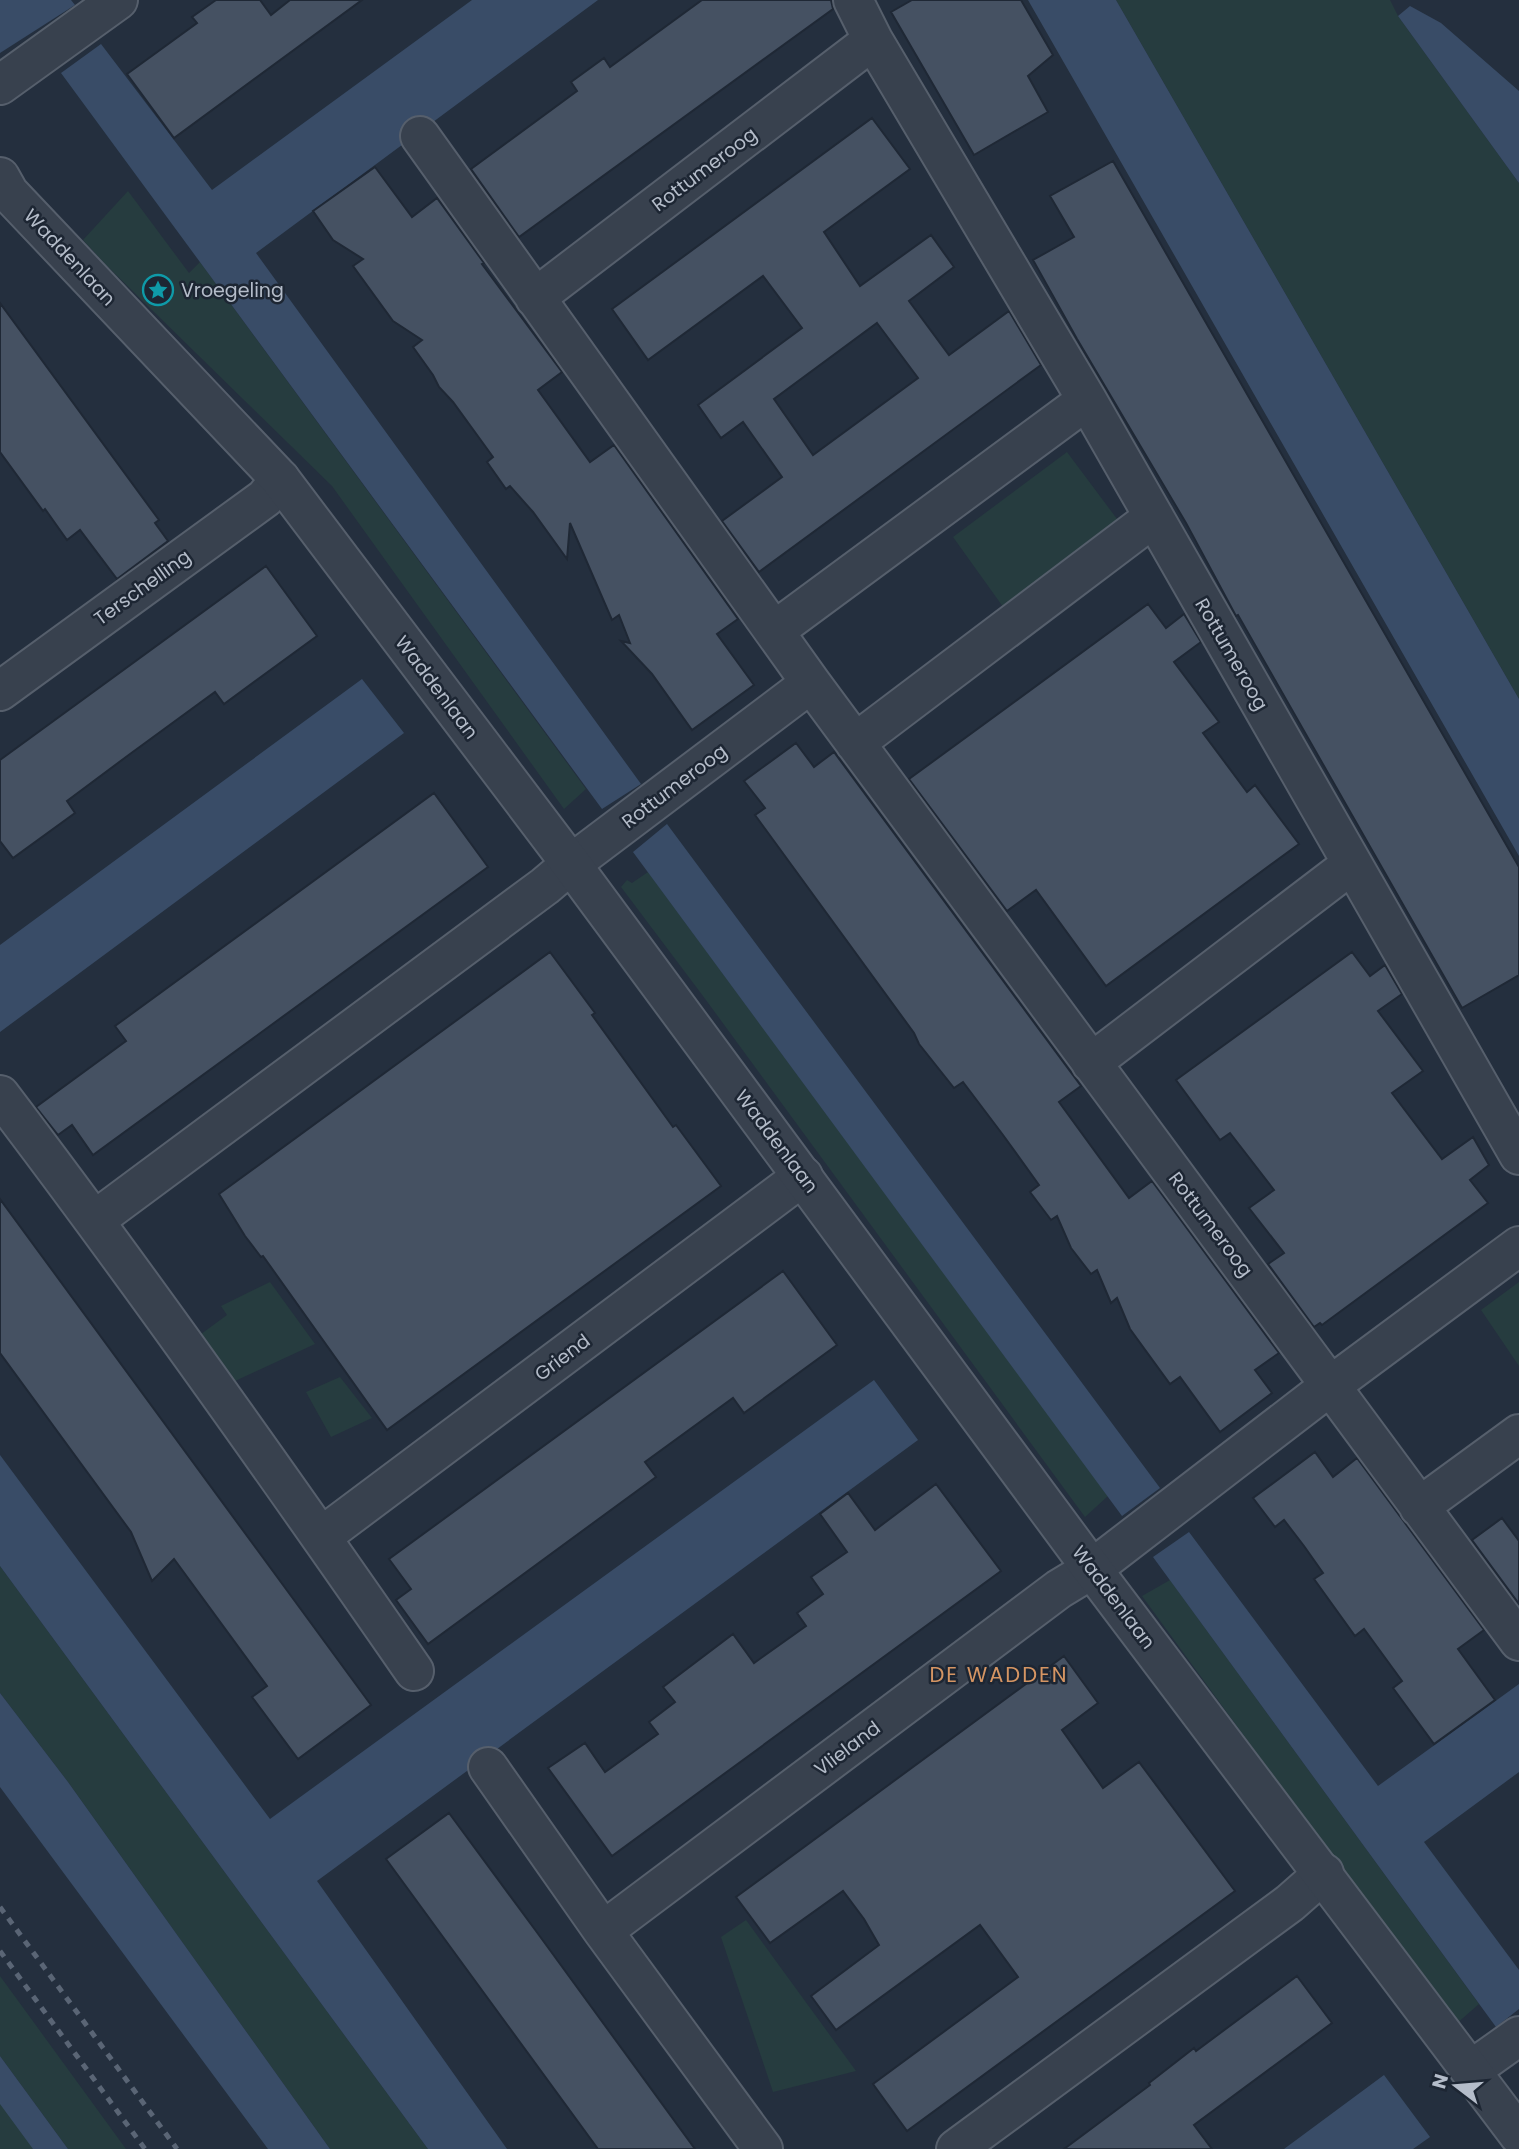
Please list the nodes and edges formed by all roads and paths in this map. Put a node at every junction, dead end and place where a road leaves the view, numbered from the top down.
1 (118, 0) edge
2 (853, 0) edge
3 (873, 40) junction
4 (0, 85) edge
5 (420, 136) dead end
6 (3, 190) edge
7 (535, 298) junction
8 (1087, 400) junction
9 (280, 479) junction
10 (1154, 517) junction
11 (774, 631) junction
12 (811, 683) junction
13 (0, 691) edge
14 (855, 743) junction
15 (571, 864) junction
16 (1352, 864) junction
17 (1091, 1063) junction
18 (0, 1095) edge
19 (1519, 1155) edge
20 (803, 1176) junction
21 (95, 1220) junction
22 (1519, 1246) edge
23 (1330, 1386) junction
24 (1519, 1434) edge
25 (1419, 1507) junction
26 (321, 1537) junction
27 (1093, 1569) junction
28 (1519, 1641) edge
29 (414, 1671) dead end
30 (488, 1767) dead end
31 (1324, 1873) junction
32 (603, 1931) junction
33 (1519, 2036) edge
34 (1471, 2070) junction
35 (1519, 2135) edge
36 (763, 2149) edge
37 (956, 2149) edge

1 - 4 street
2 - 3 street, Rottumeroog
3 - 7 street, Rottumeroog
3 - 8 street, Rottumeroog
5 - 7 street, Rottumeroog
6 - 9 street, Waddenlaan
7 - 11 street, Rottumeroog
8 - 10 street, Rottumeroog
8 - 11 street
9 - 13 street, Terschelling
9 - 15 street, Waddenlaan
10 - 14 street
10 - 16 street, Rottumeroog
11 - 12 street, Rottumeroog
12 - 14 street, Rottumeroog
12 - 15 street, Rottumeroog
14 - 17 street, Rottumeroog
15 - 20 street, Waddenlaan
15 - 21 street
16 - 17 street
16 - 19 street, Rottumeroog
17 - 23 street, Rottumeroog
18 - 21 street
20 - 26 street, Griend
20 - 27 street, Waddenlaan
21 - 26 street
22 - 23 street
23 - 25 street, Rottumeroog
23 - 27 street
24 - 25 street
25 - 28 street, Rottumeroog
26 - 29 street
27 - 31 street, Waddenlaan
27 - 32 street, Vlieland
30 - 32 street
31 - 34 street, Waddenlaan
31 - 37 street
32 - 36 street
33 - 34 street
34 - 35 street, Waddenlaan

